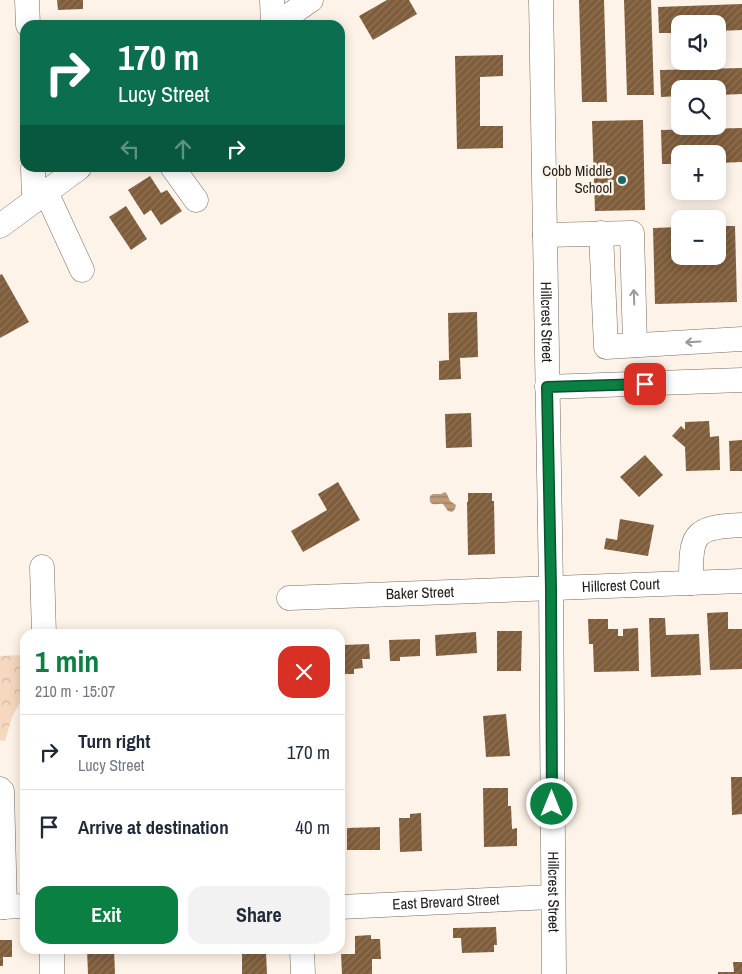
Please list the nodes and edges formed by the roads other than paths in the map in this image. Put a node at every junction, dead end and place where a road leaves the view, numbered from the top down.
1 (27, 0) edge
2 (272, 0) edge
3 (311, 0) edge
4 (541, 0) edge
5 (28, 20) edge
6 (274, 20) edge
7 (281, 20) edge
8 (34, 172) edge
9 (73, 172) edge
10 (175, 172) edge
11 (40, 196) junction
12 (196, 200) dead end
13 (0, 226) edge
14 (545, 234) junction
15 (82, 270) dead end
16 (742, 339) edge
17 (742, 380) edge
18 (547, 387) junction
19 (742, 525) edge
20 (42, 567) dead end
21 (742, 581) edge
22 (691, 583) junction
23 (551, 588) junction
24 (289, 598) dead end
25 (44, 629) edge
26 (0, 789) edge
27 (552, 897) junction
28 (345, 906) edge
29 (10, 907) edge
30 (52, 954) edge
31 (302, 954) edge
32 (52, 974) edge
33 (303, 974) edge
34 (554, 974) edge

1 - 5 street
2 - 6 street
3 - 7 street
4 - 14 street, Hillcrest Street
8 - 11 street
9 - 11 street
10 - 12 street
11 - 13 street
11 - 15 street
16 -> 14 street
14 - 18 street, Hillcrest Street
17 - 18 street
18 - 23 street, Hillcrest Street
19 - 22 street
20 - 25 street
21 - 22 street, Hillcrest Court
22 - 23 street, Hillcrest Court
23 - 24 street, Baker Street
23 - 27 street, Hillcrest Street
26 - 29 street
27 - 28 street, East Brevard Street
27 - 34 street, Hillcrest Street
30 - 32 street
31 - 33 street

